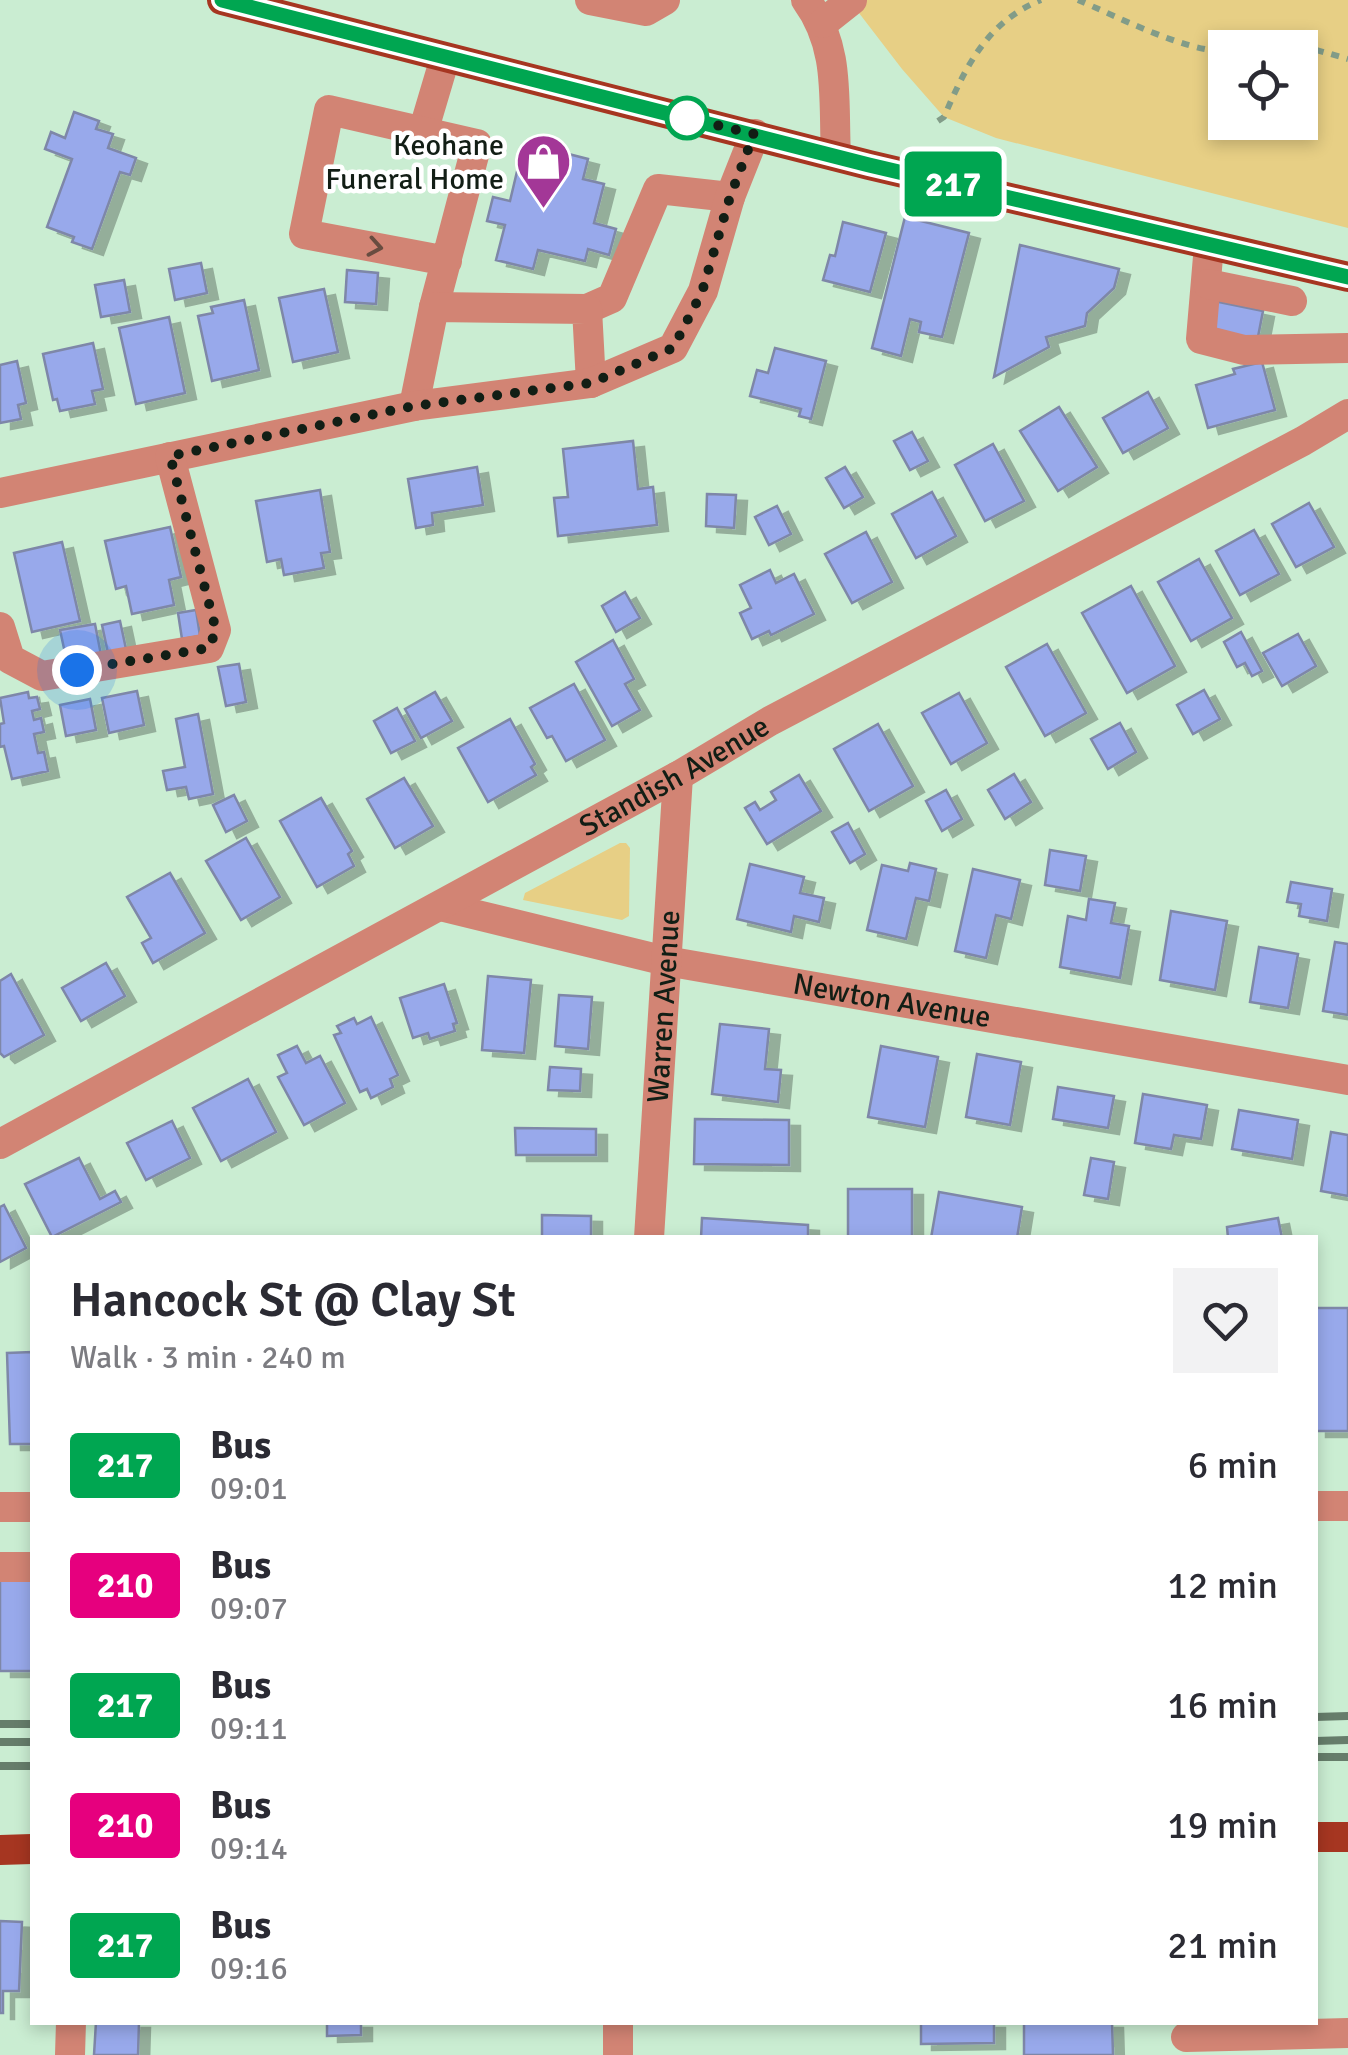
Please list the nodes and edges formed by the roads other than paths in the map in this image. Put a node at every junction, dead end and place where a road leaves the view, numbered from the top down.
1 (222, 0) edge
2 (590, 0) edge
3 (665, 0) edge
4 (852, 0) edge
5 (815, 12) edge
6 (445, 58) junction
7 (423, 132) junction
8 (754, 134) junction
9 (836, 156) junction
10 (730, 197) junction
11 (1209, 244) junction
12 (447, 260) junction
13 (1297, 265) junction
14 (1348, 277) edge
15 (1208, 284) junction
16 (1292, 301) junction
17 (434, 307) junction
18 (587, 308) junction
19 (1348, 348) edge
20 (1286, 350) junction
21 (591, 383) junction
22 (414, 406) junction
23 (1348, 414) edge
24 (170, 456) junction
25 (0, 493) edge
26 (0, 627) edge
27 (678, 776) junction
28 (440, 906) junction
29 (666, 961) junction
30 (1348, 1080) edge
31 (0, 1144) edge
32 (648, 1235) edge
33 (1318, 1506) edge
34 (1348, 1506) edge
35 (0, 1507) edge
36 (30, 1507) edge
37 (0, 1567) edge
38 (30, 1567) edge
39 (1318, 1837) edge
40 (1348, 1837) edge
41 (30, 1849) edge
42 (0, 1850) edge
43 (70, 2025) edge
44 (618, 2025) edge
45 (1348, 2033) edge
46 (1186, 2037) dead end
47 (70, 2055) edge
48 (618, 2055) edge

1 - 6 main road
2 - 3 street
4 - 5 street
5 - 9 street
6 - 7 street
6 - 8 main road
7 - 12 street
7 -> 12 street
8 - 9 main road
8 - 10 street
9 - 11 main road
10 - 18 street
10 - 21 street
11 - 13 main road
11 - 15 street
12 - 17 street
13 - 14 main road
13 - 16 street
15 - 16 street
15 - 20 street
16 - 20 street
17 - 18 street
17 - 22 street
18 - 21 street
19 - 20 street
21 - 22 street
22 - 24 street
23 - 27 street, Standish Avenue
24 - 25 street
24 - 26 street
27 - 28 street, Standish Avenue
27 - 29 street, Warren Avenue
28 - 29 street, Newton Avenue
28 - 31 street, Standish Avenue
29 - 30 street, Newton Avenue
29 - 32 street, Warren Avenue
33 - 34 street
35 - 36 street
37 - 38 street
39 - 40 main road
41 - 42 main road
43 - 47 street
44 - 48 street
45 - 46 street

